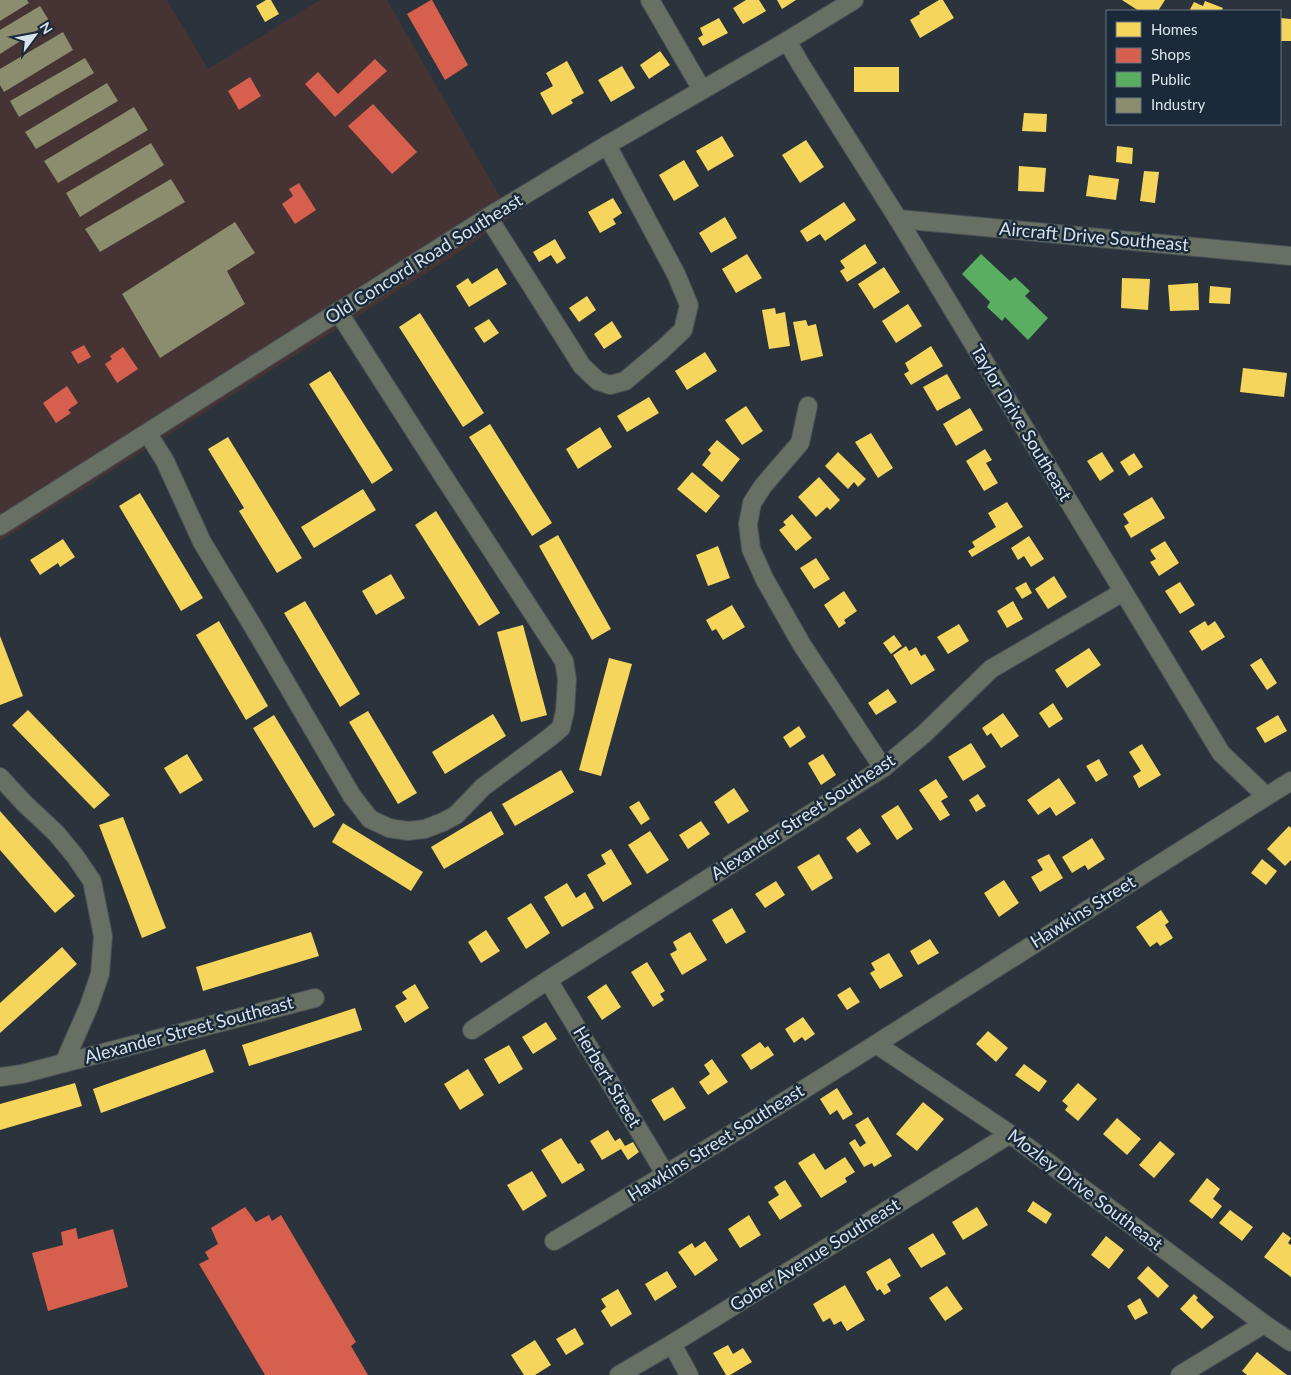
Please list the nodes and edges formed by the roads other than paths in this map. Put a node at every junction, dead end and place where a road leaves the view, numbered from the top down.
1 (650, 0) edge
2 (854, 0) edge
3 (788, 41) junction
4 (702, 90) junction
5 (607, 145) junction
6 (488, 217) junction
7 (898, 219) junction
8 (1291, 256) edge
9 (339, 313) junction
10 (808, 406) dead end
11 (148, 434) junction
12 (0, 526) edge
13 (1123, 592) junction
14 (882, 768) junction
15 (0, 777) edge
16 (1291, 781) edge
17 (1266, 796) junction
18 (548, 980) junction
19 (315, 998) dead end
20 (472, 1030) dead end
21 (876, 1044) junction
22 (64, 1063) junction
23 (0, 1077) edge
24 (1010, 1134) junction
25 (666, 1175) junction
26 (554, 1241) dead end
27 (1264, 1324) junction
28 (1291, 1342) edge
29 (672, 1344) junction
30 (619, 1375) edge
31 (690, 1375) edge
32 (1180, 1375) edge

1 - 4 street
2 - 3 street, Old Concord Road Southeast
3 - 4 street, Old Concord Road Southeast
3 - 7 street, Taylor Drive Southeast
4 - 5 street, Old Concord Road Southeast
5 - 6 street, Old Concord Road Southeast
5 - 6 street
6 - 9 street, Old Concord Road Southeast
7 - 8 street, Aircraft Drive Southeast
7 - 13 street, Taylor Drive Southeast
9 - 11 street, Old Concord Road Southeast
9 - 11 street
10 - 14 street
11 - 12 street, Old Concord Road Southeast
13 - 14 street, Alexander Street Southeast
13 - 17 street, Taylor Drive Southeast
14 - 18 street, Alexander Street Southeast
15 - 22 street
16 - 17 street, Hawkins Street
17 - 21 street, Hawkins Street
18 - 20 street, Alexander Street Southeast
18 - 25 street, Herbert Street
19 - 22 street, Alexander Street Southeast
21 - 24 street, Mozley Drive Southeast
21 - 25 street, Hawkins Street Southeast
22 - 23 street, Alexander Street Southeast
24 - 27 street, Mozley Drive Southeast
24 - 29 street, Gober Avenue Southeast
25 - 26 street, Hawkins Street Southeast
27 - 28 street, Mozley Drive Southeast
27 - 32 street
29 - 30 street, Gober Avenue Southeast
29 - 31 street

